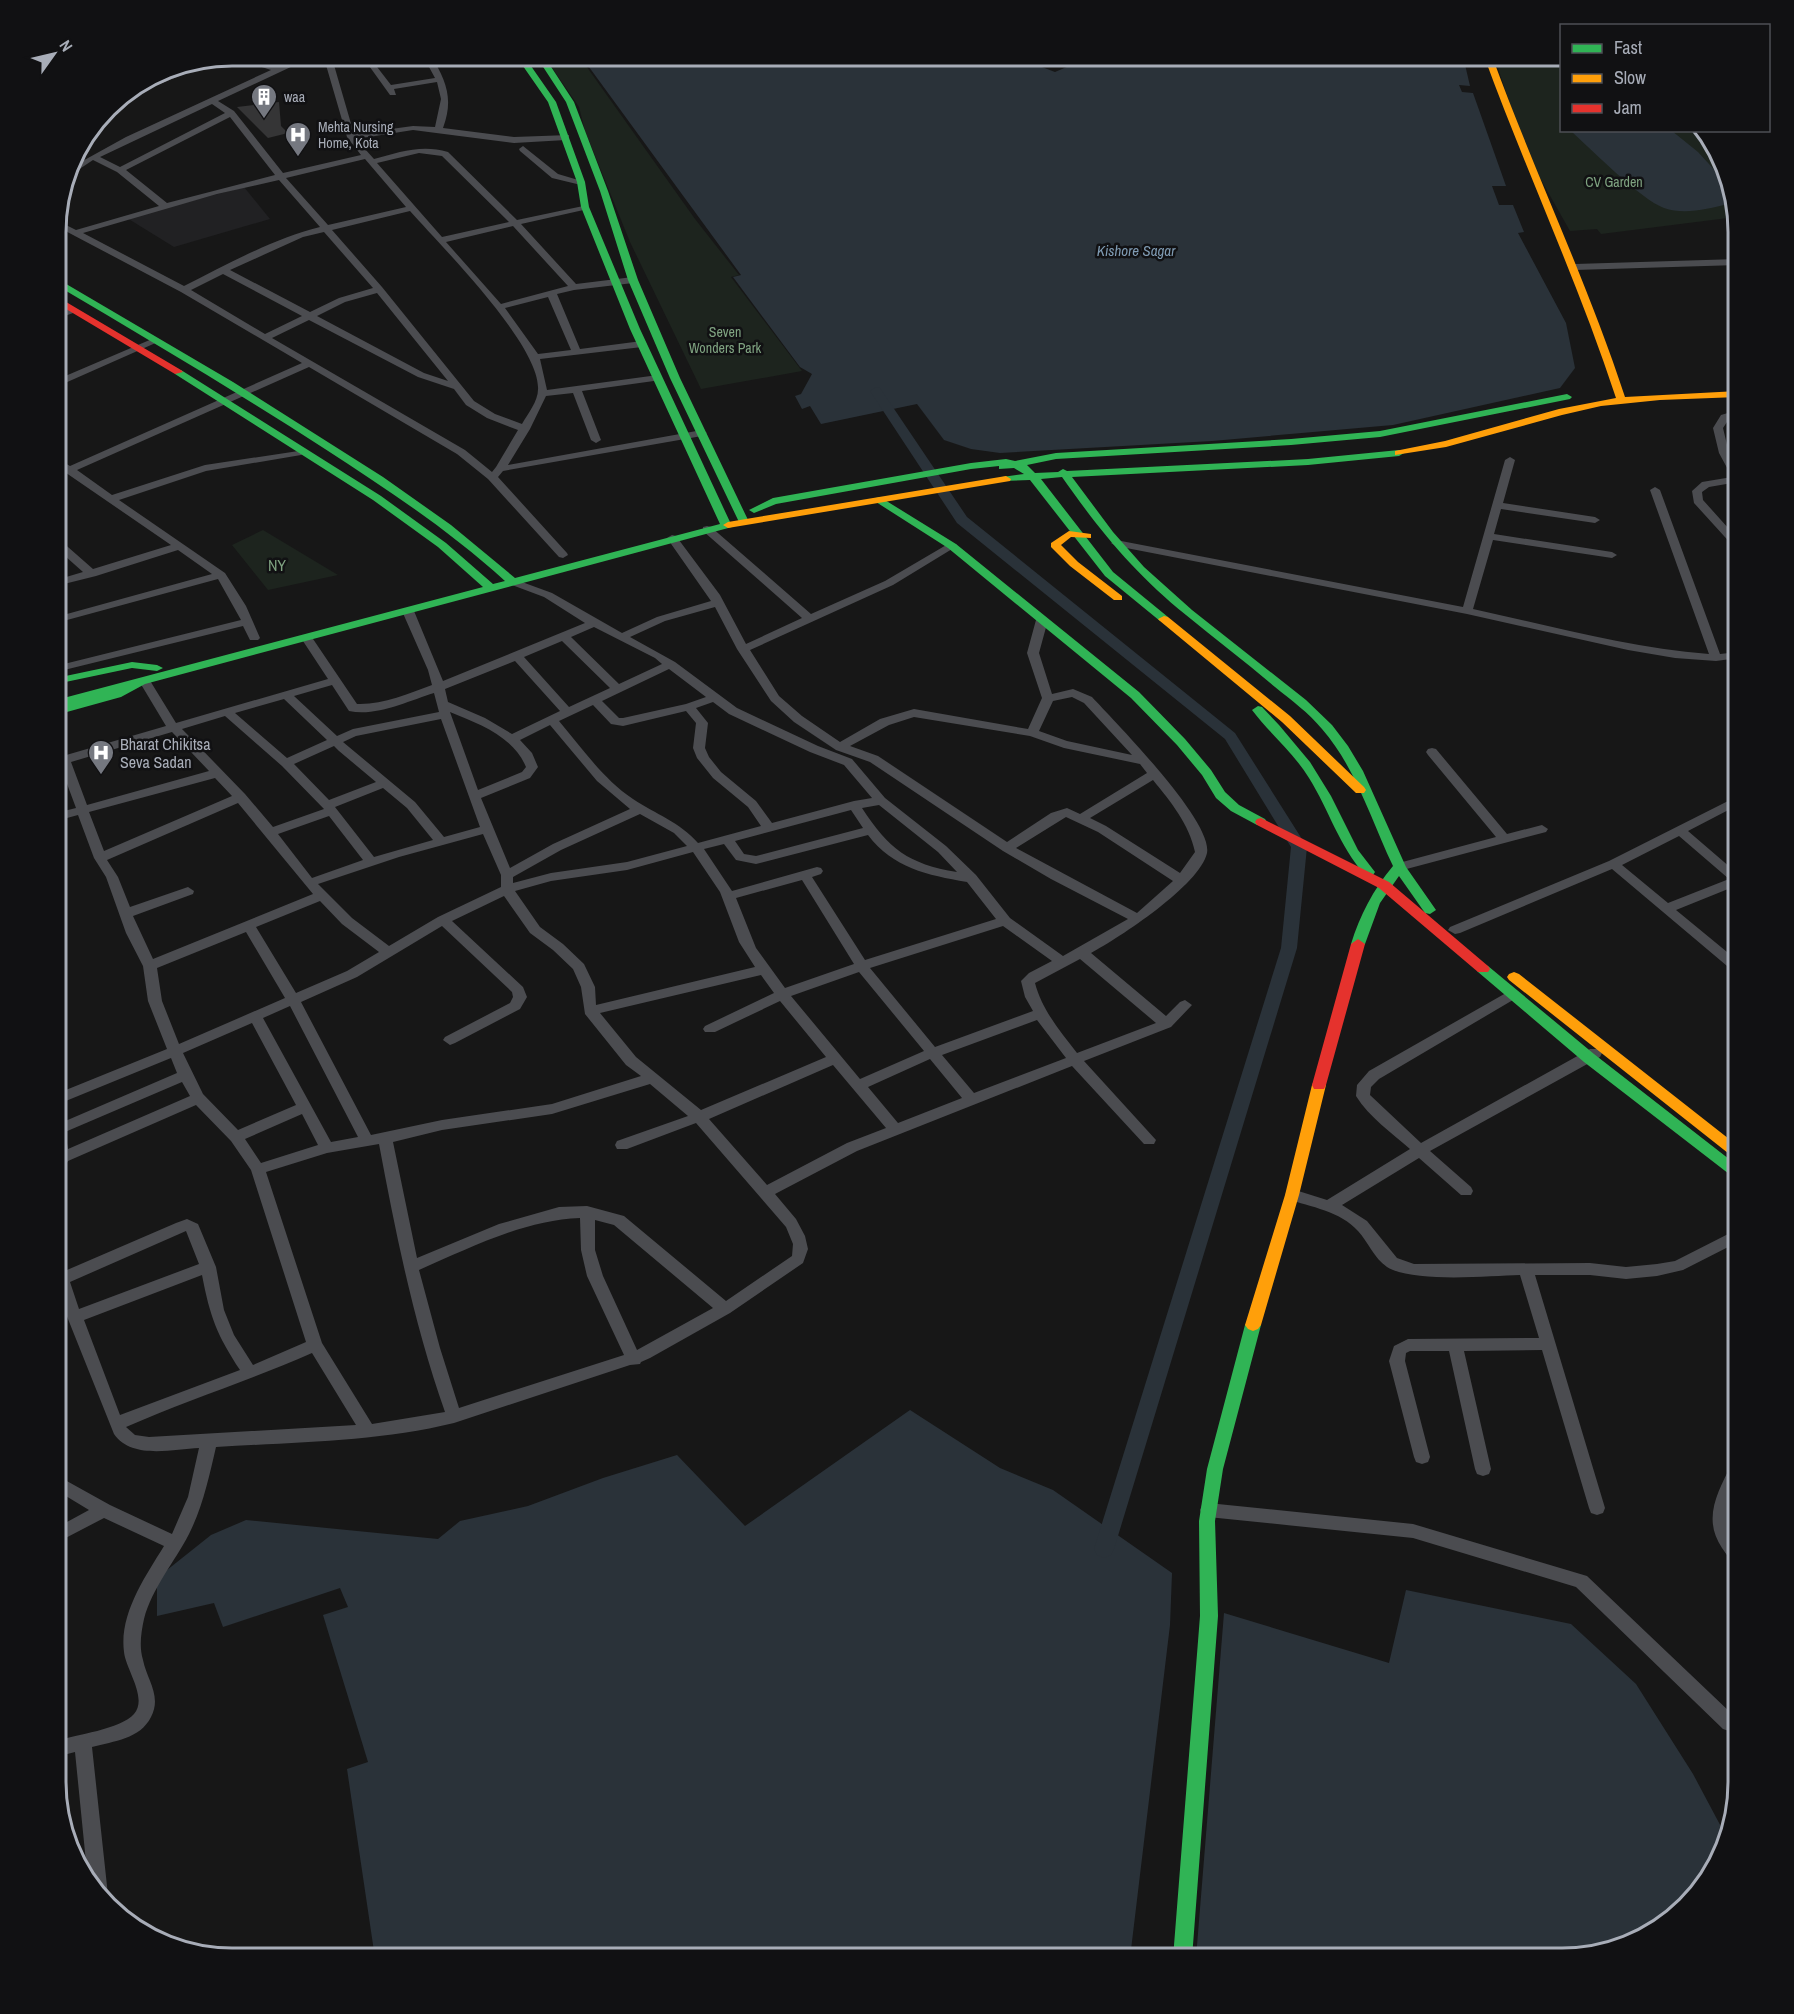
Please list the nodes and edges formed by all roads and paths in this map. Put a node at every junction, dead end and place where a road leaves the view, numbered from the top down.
1 (265, 66) edge
2 (290, 66) edge
3 (330, 66) edge
4 (373, 66) edge
5 (433, 66) edge
6 (527, 66) edge
7 (547, 66) edge
8 (1491, 66) edge
9 (279, 70) junction
10 (441, 80) junction
11 (213, 101) junction
12 (231, 113) junction
13 (438, 129) junction
14 (351, 137) junction
15 (566, 137) junction
16 (523, 149) dead end
17 (93, 157) junction
18 (370, 159) junction
19 (83, 160) edge
20 (120, 170) junction
21 (281, 177) junction
22 (581, 182) junction
23 (165, 206) junction
24 (585, 207) junction
25 (411, 208) junction
26 (515, 223) junction
27 (328, 228) junction
28 (66, 229) edge
29 (74, 233) junction
30 (442, 240) junction
31 (1728, 262) edge
32 (1575, 267) junction
33 (223, 270) junction
34 (633, 280) junction
35 (616, 282) junction
36 (66, 287) edge
37 (574, 287) junction
38 (379, 289) junction
39 (184, 290) junction
40 (550, 292) junction
41 (66, 305) edge
42 (499, 307) junction
43 (73, 310) junction
44 (66, 312) edge
45 (307, 316) junction
46 (266, 337) junction
47 (155, 341) junction
48 (642, 344) junction
49 (140, 348) junction
50 (576, 351) junction
51 (535, 357) junction
52 (311, 363) junction
53 (658, 378) junction
54 (66, 380) edge
55 (1728, 385) edge
56 (458, 387) junction
57 (577, 390) junction
58 (244, 392) junction
59 (542, 394) junction
60 (1728, 394) edge
61 (1620, 395) junction
62 (224, 400) junction
63 (1728, 416) edge
64 (525, 429) junction
65 (702, 433) junction
66 (685, 436) junction
67 (596, 440) dead end
68 (301, 452) junction
69 (1510, 460) dead end
70 (1728, 460) edge
71 (66, 468) edge
72 (500, 469) junction
73 (69, 470) junction
74 (1063, 472) junction
75 (492, 477) junction
76 (980, 478) junction
77 (1728, 481) edge
78 (1655, 490) dead end
79 (885, 495) junction
80 (111, 500) junction
81 (1497, 505) junction
82 (754, 510) junction
83 (742, 517) junction
84 (724, 520) junction
85 (1595, 520) dead end
86 (707, 529) junction
87 (1728, 534) edge
88 (1488, 536) junction
89 (672, 538) junction
90 (1116, 543) junction
91 (181, 546) junction
92 (952, 546) junction
93 (66, 552) edge
94 (563, 555) junction
95 (1612, 555) dead end
96 (92, 574) junction
97 (221, 575) junction
98 (506, 576) junction
99 (481, 577) junction
100 (66, 580) edge
101 (491, 588) junction
102 (717, 603) junction
103 (408, 611) junction
104 (1467, 611) junction
105 (66, 617) edge
106 (810, 620) junction
107 (1042, 621) junction
108 (247, 622) junction
109 (594, 623) junction
110 (563, 636) junction
111 (621, 637) junction
112 (254, 638) junction
113 (307, 638) junction
114 (743, 650) junction
115 (516, 655) junction
116 (1728, 657) edge
117 (1716, 658) junction
118 (671, 664) junction
119 (66, 667) edge
120 (157, 668) junction
121 (66, 679) edge
122 (333, 681) junction
123 (142, 682) junction
124 (108, 686) junction
125 (439, 688) junction
126 (618, 690) junction
127 (66, 693) edge
128 (286, 694) junction
129 (713, 698) junction
130 (1048, 698) junction
131 (66, 701) edge
132 (595, 701) junction
133 (688, 707) junction
134 (66, 708) edge
135 (444, 709) junction
136 (228, 713) junction
137 (568, 713) junction
138 (552, 720) junction
139 (175, 728) junction
140 (1032, 733) junction
141 (513, 738) junction
142 (335, 739) junction
143 (840, 747) junction
144 (1432, 752) dead end
145 (860, 753) junction
146 (66, 759) edge
147 (1143, 761) junction
148 (848, 762) junction
149 (286, 763) junction
150 (217, 773) junction
151 (66, 774) edge
152 (1154, 774) junction
153 (385, 783) junction
154 (474, 796) junction
155 (240, 797) junction
156 (1368, 798) junction
157 (881, 801) junction
158 (855, 805) junction
159 (1728, 806) edge
160 (329, 808) junction
161 (82, 810) junction
162 (638, 810) junction
163 (66, 814) edge
164 (1082, 818) junction
165 (769, 828) junction
166 (488, 829) junction
167 (1542, 829) dead end
168 (870, 830) junction
169 (1680, 830) junction
170 (270, 833) junction
171 (1503, 838) junction
172 (728, 840) junction
173 (441, 841) junction
174 (696, 848) junction
175 (1007, 848) junction
176 (100, 858) junction
177 (371, 862) junction
178 (1612, 864) junction
179 (1399, 867) junction
180 (1728, 871) edge
181 (971, 878) junction
182 (1181, 880) junction
183 (507, 882) junction
184 (309, 883) junction
185 (1728, 884) edge
186 (1384, 885) junction
187 (188, 891) dead end
188 (323, 895) junction
189 (729, 896) junction
190 (1666, 909) junction
191 (127, 913) junction
192 (1138, 919) junction
193 (443, 920) junction
194 (1005, 921) junction
195 (249, 926) junction
196 (1455, 930) junction
197 (387, 952) junction
198 (1082, 953) junction
199 (1728, 960) edge
200 (1062, 962) junction
201 (150, 966) junction
202 (862, 966) junction
203 (765, 969) junction
204 (1513, 994) junction
205 (781, 995) junction
206 (293, 999) junction
207 (1185, 1005) dead end
208 (590, 1011) junction
209 (1041, 1013) junction
210 (255, 1016) junction
211 (1166, 1024) junction
212 (710, 1029) dead end
213 (450, 1041) dead end
214 (1602, 1048) junction
215 (175, 1051) junction
216 (932, 1053) junction
217 (836, 1058) junction
218 (1588, 1058) junction
219 (1074, 1059) junction
220 (185, 1074) junction
221 (652, 1078) junction
222 (859, 1085) junction
223 (66, 1096) edge
224 (198, 1098) junction
225 (971, 1099) junction
226 (304, 1107) junction
227 (699, 1117) junction
228 (66, 1122) edge
229 (895, 1129) junction
230 (236, 1137) junction
231 (385, 1138) junction
232 (1149, 1140) dead end
233 (367, 1141) junction
234 (1728, 1145) edge
235 (622, 1146) dead end
236 (327, 1148) junction
237 (1420, 1150) junction
238 (66, 1156) edge
239 (1728, 1165) edge
240 (258, 1169) junction
241 (1466, 1191) dead end
242 (766, 1192) junction
243 (1292, 1195) junction
244 (1329, 1206) junction
245 (587, 1212) junction
246 (1728, 1239) edge
247 (208, 1267) junction
248 (410, 1267) junction
249 (1527, 1269) junction
250 (66, 1277) edge
251 (66, 1304) edge
252 (725, 1309) junction
253 (74, 1317) junction
254 (1455, 1344) junction
255 (1548, 1344) junction
256 (315, 1345) junction
257 (634, 1360) junction
258 (250, 1373) junction
259 (454, 1416) junction
260 (116, 1424) junction
261 (368, 1431) junction
262 (209, 1441) junction
263 (1422, 1457) dead end
264 (1483, 1468) dead end
265 (66, 1488) edge
266 (1728, 1491) edge
267 (1597, 1508) dead end
268 (104, 1510) junction
269 (1208, 1510) junction
270 (66, 1531) edge
271 (1728, 1542) edge
272 (175, 1543) junction
273 (1728, 1723) edge
274 (83, 1742) junction
275 (66, 1746) edge
276 (97, 1879) edge
277 (1183, 1948) edge

1 - 9 street
2 - 9 street
3 - 14 street
4 - 10 street
5 - 10 street
6 - 15 street
7 - 34 street
8 - 32 street
9 - 11 street
10 - 13 street
11 - 12 street
11 - 17 street
12 - 20 street
12 - 21 street
13 - 14 street
13 - 15 street
14 - 18 street
15 - 22 street
16 - 22 street
17 - 19 street
17 - 20 street
18 - 21 street
18 - 25 street
18 - 26 street
20 - 23 street
21 - 23 street
21 - 27 street
22 - 24 street
23 - 29 street
24 - 26 street
24 - 35 street
25 - 27 street
25 - 30 street
26 - 30 street
26 - 37 street
27 - 33 street
27 - 38 street
28 - 29 street
29 - 39 street
30 - 42 street
31 - 32 street
32 - 61 street
33 - 39 street
33 - 45 street
34 - 35 street
34 - 65 street
35 - 37 street
35 - 48 street
36 - 47 street
37 - 40 street
38 - 45 street
38 - 56 street
39 - 46 street
40 - 42 street
40 - 50 street
41 - 43 street
42 - 51 street
43 - 44 street
43 - 49 street
45 - 46 street
45 - 56 street
46 - 52 street
47 - 49 street
47 - 58 street
48 - 50 street
48 - 53 street
49 - 54 street
49 - 62 street
50 - 51 street
51 - 59 street
52 - 58 street
52 - 75 street
53 - 57 street
53 - 66 street
55 - 61 street
56 - 64 street
57 - 59 street
57 - 67 street
58 - 62 street
58 - 98 street
59 - 64 street
60 - 61 street
61 - 74 street
61 - 76 street
62 - 68 street
62 - 73 street
63 - 70 street
64 - 72 street
65 - 66 street
65 - 83 street
66 - 72 street
66 - 84 street
68 - 80 street
68 - 99 street
69 - 81 street
71 - 73 street
72 - 75 street
73 - 80 street
74 - 76 street
74 - 90 street
75 - 94 street
76 - 79 street
77 - 87 street
78 - 117 street
79 - 82 street
79 - 83 street
79 - 92 street
80 - 91 street
81 - 85 street
81 - 88 street
82 - 83 street
82 - 156 street
83 - 84 street
84 - 86 street
84 - 94 street
86 - 89 street
86 - 106 street
88 - 95 street
88 - 104 street
89 - 98 street
89 - 102 street
90 - 104 street
90 - 156 street
90 - 186 street
91 - 96 street
91 - 97 street
92 - 106 street
92 - 107 street
93 - 96 street
94 - 98 street
96 - 100 street
97 - 105 street
97 - 108 street
98 - 99 street
98 - 101 street
98 - 109 street
99 - 101 street
99 - 112 street
101 - 103 street
102 - 111 street
102 - 114 street
103 - 113 street
103 - 125 street
104 - 117 street
106 - 114 street
107 - 130 street
107 - 186 street
108 - 112 street
108 - 119 street
109 - 110 street
109 - 111 street
110 - 115 street
110 - 126 street
111 - 118 street
112 - 120 street
113 - 122 street
113 - 123 street
114 - 143 street
115 - 125 street
115 - 137 street
116 - 117 street
118 - 126 street
118 - 129 street
120 - 121 street
120 - 124 street
122 - 125 street
122 - 128 street
123 - 124 street
123 - 134 street
123 - 139 street
124 - 127 street
124 - 131 street
125 - 135 street
126 - 132 street
128 - 136 street
128 - 142 street
129 - 133 street
129 - 148 street
130 - 140 street
130 - 147 street
132 - 133 street
132 - 137 street
133 - 165 street
135 - 141 street
135 - 142 street
135 - 154 street
136 - 139 street
136 - 149 street
137 - 138 street
138 - 141 street
138 - 162 street
139 - 146 street
139 - 150 street
140 - 143 street
140 - 147 street
141 - 154 street
142 - 149 street
142 - 153 street
143 - 145 street
144 - 171 street
145 - 148 street
145 - 175 street
147 - 152 street
148 - 157 street
149 - 160 street
150 - 155 street
150 - 161 street
151 - 161 street
152 - 164 street
152 - 182 street
153 - 160 street
153 - 173 street
154 - 166 street
155 - 170 street
155 - 176 street
156 - 179 street
157 - 158 street
157 - 181 street
158 - 165 street
158 - 168 street
159 - 169 street
160 - 170 street
160 - 177 street
161 - 163 street
161 - 176 street
162 - 174 street
162 - 183 street
164 - 175 street
164 - 182 street
165 - 172 street
166 - 173 street
166 - 183 street
167 - 171 street
168 - 172 street
168 - 181 street
169 - 178 street
169 - 180 street
170 - 184 street
171 - 179 street
172 - 174 street
173 - 177 street
174 - 183 street
174 - 189 street
175 - 192 street
176 - 191 street
177 - 184 street
178 - 190 street
178 - 196 street
179 - 186 street
179 - 196 street
181 - 194 street
182 - 192 street
183 - 193 street
183 - 208 street
184 - 188 street
185 - 190 street
186 - 204 street
186 - 243 street
187 - 191 street
188 - 195 street
188 - 197 street
189 - 202 street
189 - 203 street
190 - 199 street
191 - 201 street
192 - 198 street
193 - 197 street
193 - 213 street
194 - 200 street
194 - 202 street
195 - 201 street
195 - 206 street
196 - 214 street
197 - 206 street
198 - 200 street
198 - 211 street
200 - 209 street
201 - 215 street
202 - 205 street
202 - 216 street
203 - 205 street
203 - 208 street
204 - 218 street
204 - 237 street
205 - 212 street
205 - 217 street
206 - 210 street
206 - 233 street
207 - 211 street
208 - 221 street
209 - 216 street
209 - 219 street
210 - 215 street
210 - 226 street
211 - 219 street
214 - 218 street
214 - 234 street
215 - 220 street
215 - 223 street
216 - 222 street
216 - 225 street
217 - 222 street
217 - 227 street
218 - 237 street
218 - 239 street
219 - 225 street
219 - 232 street
220 - 224 street
220 - 228 street
221 - 227 street
221 - 231 street
222 - 229 street
224 - 230 street
224 - 238 street
225 - 229 street
226 - 230 street
226 - 236 street
227 - 235 street
227 - 242 street
229 - 242 street
230 - 240 street
231 - 233 street
231 - 248 street
233 - 236 street
236 - 240 street
237 - 241 street
237 - 244 street
240 - 256 street
242 - 252 street
243 - 244 street
243 - 269 street
244 - 249 street
245 - 248 street
245 - 252 street
245 - 257 street
246 - 249 street
247 - 250 street
247 - 253 street
247 - 258 street
248 - 259 street
249 - 255 street
251 - 253 street
252 - 257 street
253 - 260 street
254 - 255 street
254 - 263 street
254 - 264 street
255 - 267 street
256 - 258 street
256 - 261 street
257 - 259 street
258 - 260 street
259 - 261 street
260 - 262 street
261 - 262 street
262 - 272 street
265 - 268 street
266 - 271 street
268 - 270 street
268 - 272 street
269 - 273 street
269 - 277 street
272 - 274 street
274 - 275 street
274 - 276 street

